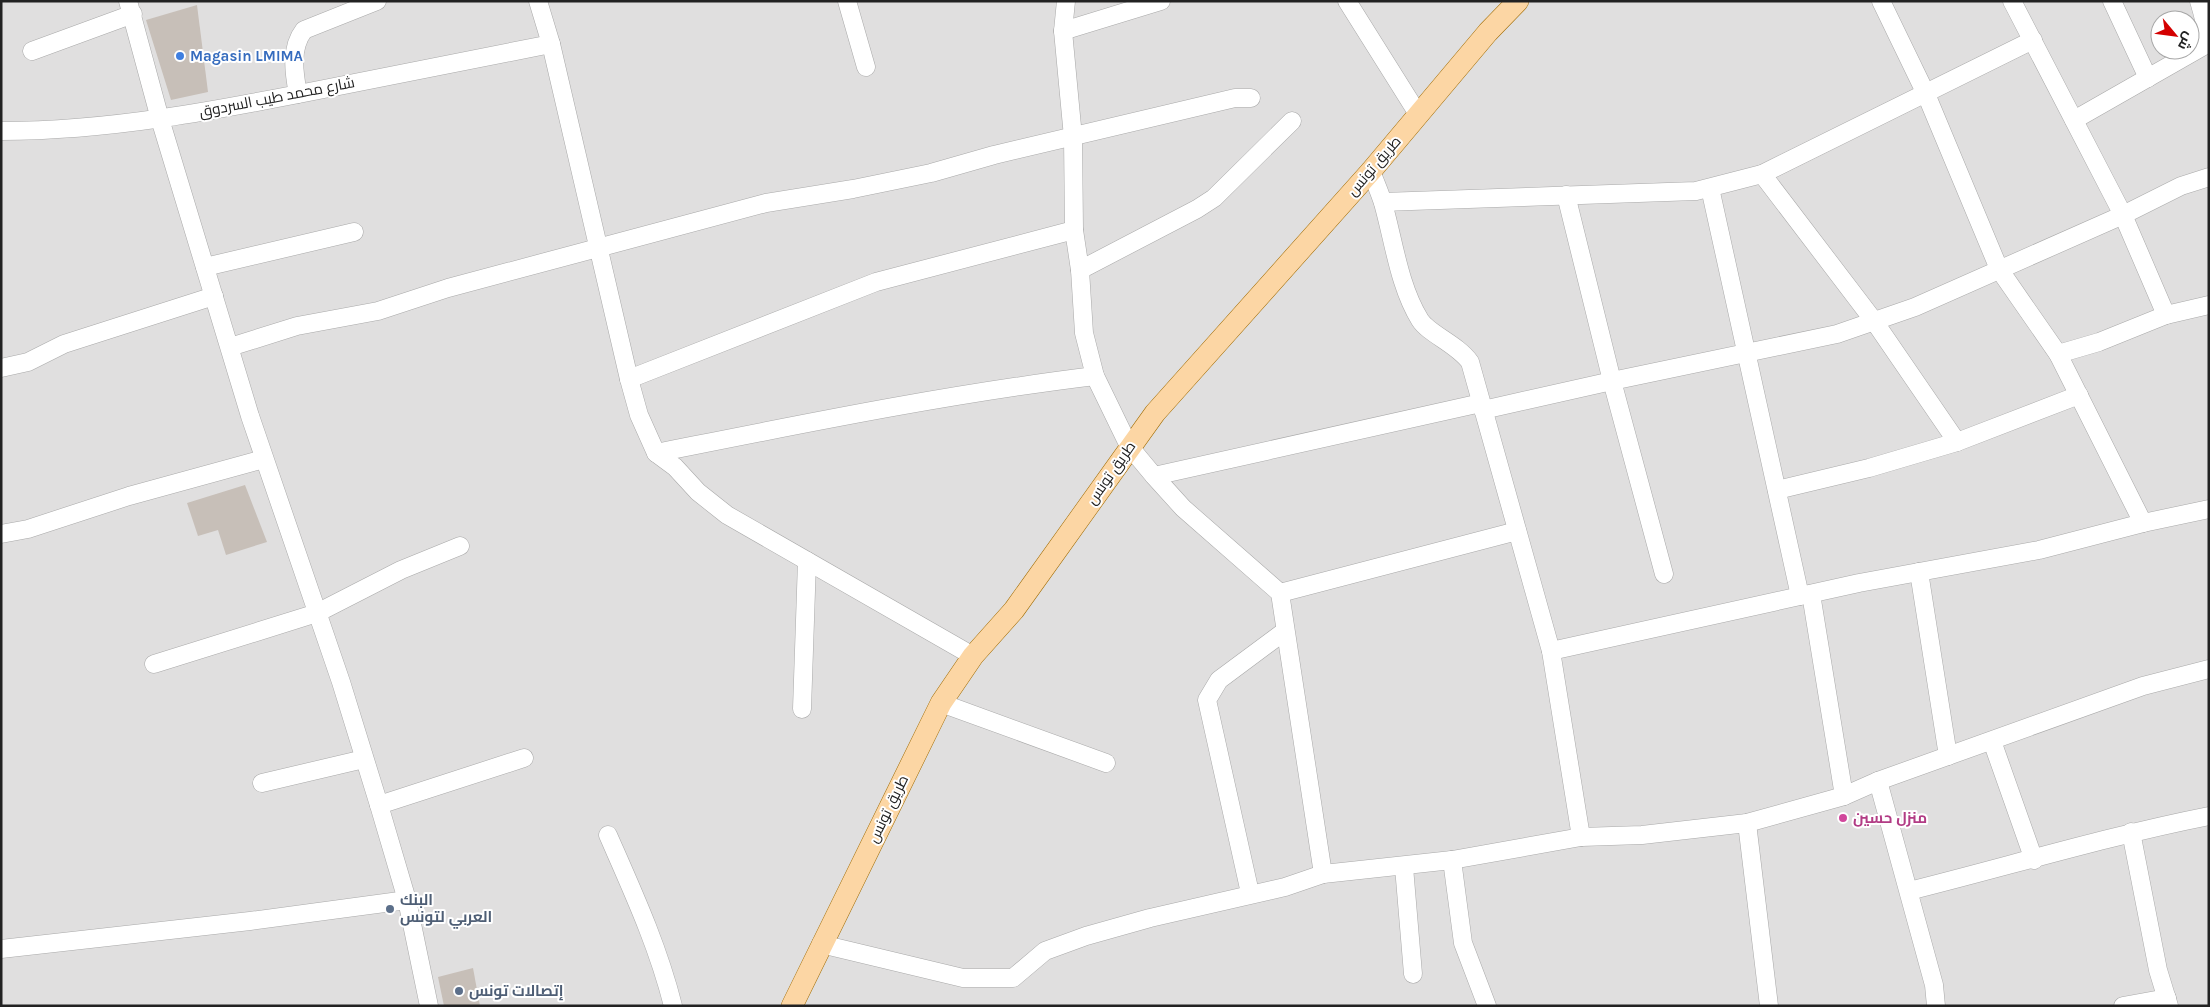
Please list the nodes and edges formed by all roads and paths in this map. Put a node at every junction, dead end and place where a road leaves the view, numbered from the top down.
1 (377, 1) edge
2 (538, 1) edge
3 (847, 1) edge
4 (1066, 1) edge
5 (1161, 1) edge
6 (1347, 1) edge
7 (1518, 1) edge
8 (1881, 1) edge
9 (2012, 1) edge
10 (2112, 1) edge
11 (2199, 1) edge
12 (131, 8) edge
13 (1063, 31) junction
14 (2032, 40) junction
15 (551, 44) junction
16 (32, 51) dead end
17 (866, 67) dead end
18 (2148, 78) junction
19 (298, 94) junction
20 (1926, 94) junction
21 (1251, 98) dead end
22 (1418, 114) junction
23 (160, 119) junction
24 (2074, 120) junction
25 (1292, 121) dead end
26 (1, 131) edge
27 (1073, 137) junction
28 (1371, 171) junction
29 (1762, 174) junction
30 (2209, 177) edge
31 (1710, 188) junction
32 (1566, 195) junction
33 (1383, 202) junction
34 (2123, 215) junction
35 (1074, 230) junction
36 (354, 232) dead end
37 (597, 248) junction
38 (205, 267) junction
39 (1999, 269) junction
40 (1080, 270) junction
41 (214, 296) junction
42 (2209, 305) edge
43 (2166, 315) junction
44 (1874, 321) junction
45 (230, 347) junction
46 (1746, 353) junction
47 (2058, 354) junction
48 (1, 368) edge
49 (1094, 376) junction
50 (629, 379) junction
51 (1612, 380) junction
52 (2079, 395) junction
53 (1482, 406) junction
54 (1956, 442) junction
55 (1129, 446) junction
56 (656, 453) junction
57 (264, 459) junction
58 (1154, 476) junction
59 (1777, 490) junction
60 (2209, 509) edge
61 (2143, 523) junction
62 (1517, 531) junction
63 (1, 534) edge
64 (460, 546) dead end
65 (807, 562) junction
66 (1919, 572) junction
67 (1664, 574) dead end
68 (1280, 593) junction
69 (1805, 595) junction
70 (317, 613) junction
71 (1285, 632) junction
72 (1551, 651) junction
73 (973, 656) junction
74 (154, 664) dead end
75 (2209, 669) edge
76 (941, 703) junction
77 (802, 710) dead end
78 (1992, 741) junction
79 (1948, 756) junction
80 (524, 758) dead end
81 (364, 759) junction
82 (1106, 763) dead end
83 (1878, 781) junction
84 (262, 783) dead end
85 (1844, 796) junction
86 (379, 806) junction
87 (2209, 816) edge
88 (1747, 823) junction
89 (2131, 832) junction
90 (608, 835) dead end
91 (1581, 837) junction
92 (1452, 860) junction
93 (2034, 860) junction
94 (1404, 867) junction
95 (1324, 874) junction
96 (1910, 891) junction
97 (1250, 893) junction
98 (407, 900) junction
99 (821, 944) junction
100 (1, 949) edge
101 (1412, 974) dead end
102 (2168, 1002) edge
103 (429, 1006) edge
104 (673, 1006) edge
105 (792, 1006) edge
106 (1486, 1006) edge
107 (1770, 1006) edge
108 (1936, 1006) edge
109 (2123, 1006) edge

1 - 19 street
2 - 15 street
3 - 17 street
4 - 13 street
5 - 13 street
6 - 22 street
7 - 22 main road, طريق تونس
8 - 20 street
9 - 14 street
10 - 18 street
11 - 18 street
12 - 16 street
12 - 23 street
13 - 27 street
14 - 20 street
14 - 24 street
15 - 19 street, شارع محمد طيب السردوق
15 - 37 street
18 - 24 street
19 - 23 street, شارع محمد طيب السردوق
20 - 29 street
20 - 39 street
21 - 27 street
22 - 28 main road, طريق تونس
23 - 26 street, شارع محمد طيب السردوق
23 - 38 street
24 - 34 street
25 - 40 street
27 - 35 street
27 - 37 street
28 - 33 street
28 - 55 main road, طريق تونس
29 - 31 street
29 - 44 street
30 - 34 street
31 - 32 street
31 - 46 street
32 - 33 street
32 - 51 street
33 - 53 street
34 - 39 street
34 - 43 street
35 - 40 street
35 - 50 street
36 - 38 street
37 - 45 street
37 - 50 street
38 - 41 street
39 - 44 street
39 - 47 street
40 - 49 street
41 - 45 street
41 - 48 street
42 - 43 street
43 - 47 street
44 - 46 street
44 - 54 street
45 - 57 street
46 - 51 street
46 - 59 street
47 - 52 street
49 - 55 street
49 - 56 street
50 - 56 street
51 - 53 street
51 - 67 street
52 - 54 street
52 - 61 street
53 - 58 street
53 - 62 street
54 - 59 street
55 - 58 street
55 - 73 main road, طريق تونس
56 - 65 street
57 - 63 street
57 - 70 street
58 - 68 street
59 - 69 street
60 - 61 street
61 - 66 street
62 - 68 street
62 - 72 street
64 - 70 street
65 - 73 street
65 - 77 street
66 - 69 street
66 - 79 street
68 - 71 street
69 - 72 street
69 - 85 street
70 - 74 street
70 - 81 street
71 - 95 street
71 - 97 street
72 - 91 street
73 - 76 main road, طريق تونس
75 - 78 street
76 - 82 street
76 - 99 main road, طريق تونس
78 - 79 street
78 - 93 street
79 - 83 street
80 - 86 street
81 - 84 street
81 - 86 street
83 - 85 street
83 - 96 street
85 - 88 street
86 - 98 street
87 - 89 street
88 - 91 street
88 - 107 street
89 - 93 street
89 - 102 street
90 - 104 street
91 - 92 street
92 - 94 street
92 - 106 street
93 - 96 street
94 - 95 street
94 - 101 street
95 - 97 street
96 - 108 street
97 - 99 street
98 - 100 street
98 - 103 street
99 - 105 main road, طريق تونس
102 - 109 street

